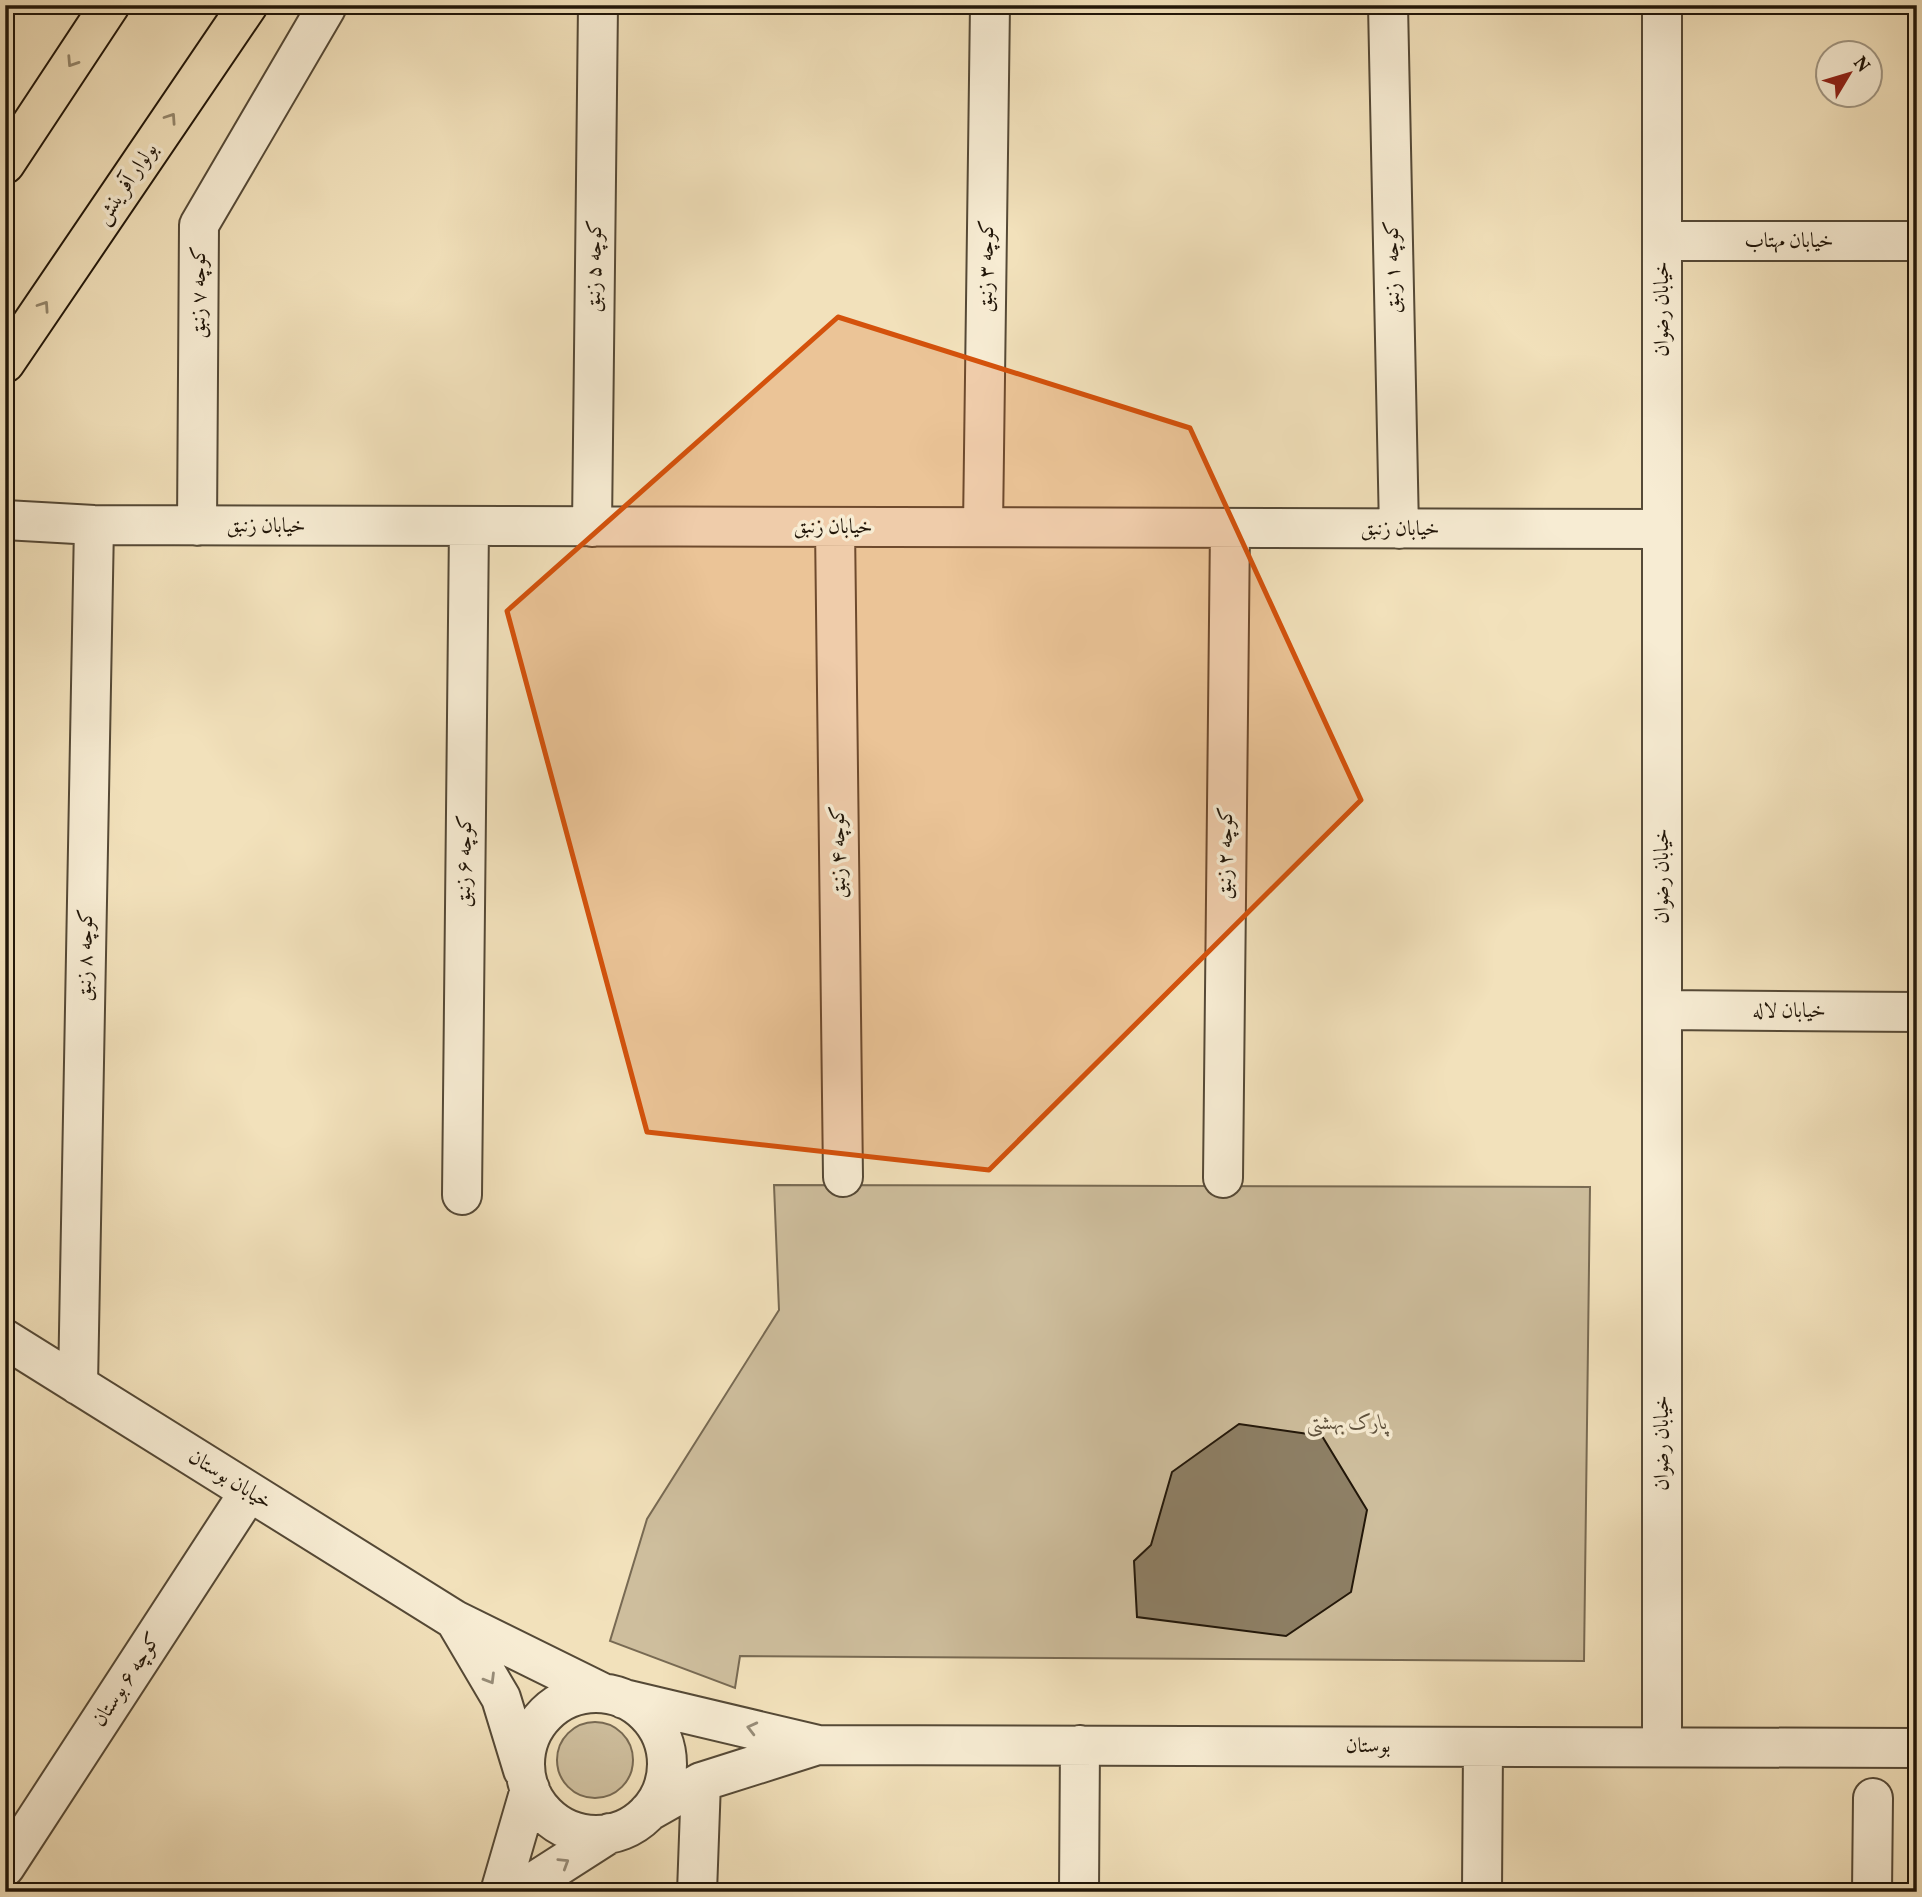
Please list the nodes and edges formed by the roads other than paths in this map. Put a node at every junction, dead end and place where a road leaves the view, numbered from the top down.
1 (110, 5) edge
2 (248, 5) edge
3 (598, 5) edge
4 (990, 5) edge
5 (1388, 5) edge
6 (1662, 5) edge
7 (326, 8) dead end
8 (5, 164) edge
9 (1917, 241) edge
10 (1661, 242) junction
11 (5, 363) edge
12 (5, 520) edge
13 (94, 525) junction
14 (197, 526) junction
15 (469, 526) junction
16 (592, 527) junction
17 (835, 527) junction
18 (983, 527) junction
19 (1230, 528) junction
20 (1399, 529) junction
21 (1662, 529) junction
22 (1662, 1010) junction
23 (1917, 1012) edge
24 (843, 1177) dead end
25 (1223, 1178) dead end
26 (462, 1195) dead end
27 (5, 1339) edge
28 (78, 1385) junction
29 (249, 1492) junction
30 (455, 1620) junction
31 (614, 1696) junction
32 (818, 1745) junction
33 (1080, 1745) junction
34 (1483, 1747) junction
35 (1662, 1747) junction
36 (1917, 1748) edge
37 (701, 1782) junction
38 (528, 1783) junction
39 (1873, 1798) dead end
40 (648, 1812) junction
41 (610, 1833) junction
42 (5, 1867) edge
43 (500, 1892) edge
44 (518, 1892) edge
45 (697, 1892) edge
46 (1079, 1892) edge
47 (1482, 1892) edge
48 (1872, 1892) edge

1 -> 8 main road
11 -> 2 main road, بولوار آفرینش
3 - 16 street, کوچه ۵ زنبق
4 - 18 street, کوچه ۳ زنبق
5 - 20 street, کوچه ۱ زنبق
6 - 10 street, خیابان رضوان
7 - 14 street, کوچه ۷ زنبق
9 - 10 street, خیابان مهتاب
10 - 21 street, خیابان رضوان
12 - 13 street, خیابان زنبق
13 - 14 street, خیابان زنبق
13 - 28 street, کوچه ۸ زنبق
14 - 15 street, خیابان زنبق
15 - 16 street, خیابان زنبق
15 - 26 street, کوچه ۶ زنبق
16 - 17 street, خیابان زنبق
17 - 18 street, خیابان زنبق
17 - 24 street, کوچه ۴ زنبق
18 - 19 street, خیابان زنبق
19 - 20 street, خیابان زنبق
19 - 25 street, کوچه ۲ زنبق
20 - 21 street, خیابان زنبق
21 - 22 street, خیابان رضوان
22 - 23 street, خیابان لاله
22 - 35 street, خیابان رضوان
27 - 28 street, خیابان بوستان
28 - 29 street, خیابان بوستان
29 - 30 street, خیابان بوستان
29 - 42 street, کوچه ۶ بوستان
30 - 31 street, خیابان بوستان
30 -> 38 street
32 -> 31 street
31 - 38 street
31 - 40 street
32 - 33 street, بوستان
32 - 37 street
33 - 34 street, بوستان
33 - 46 street
34 - 35 street, بوستان
34 - 47 street
35 - 36 street, بوستان
37 - 40 street
37 - 45 street
38 - 41 street
38 - 43 street
39 - 48 street
40 - 41 street
44 -> 41 street

